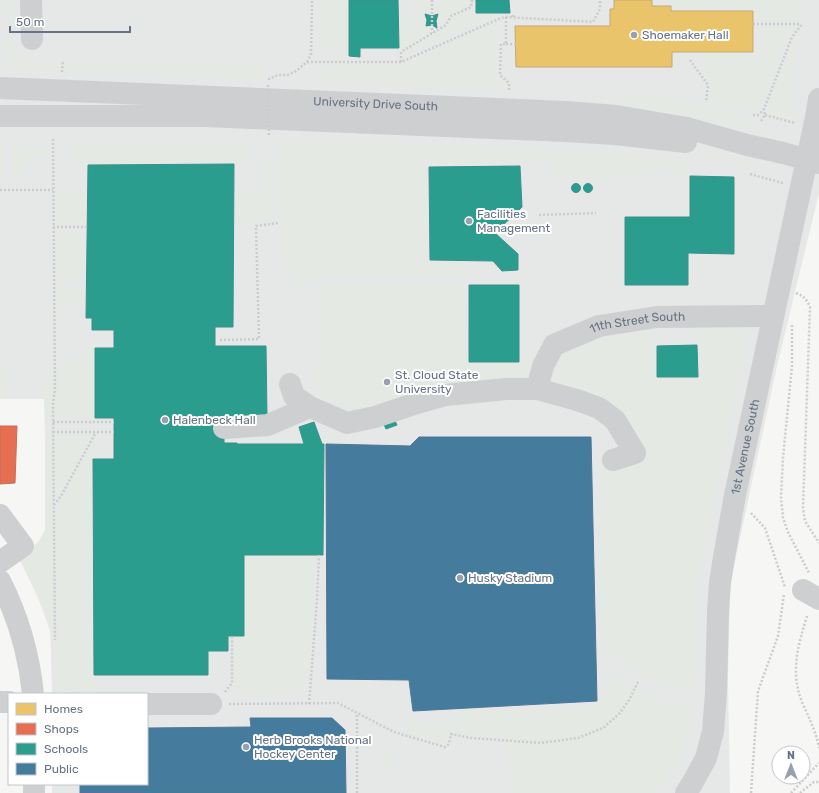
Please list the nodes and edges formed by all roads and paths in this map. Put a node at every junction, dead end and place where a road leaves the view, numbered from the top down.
1 (31, 0) edge
2 (312, 0) edge
3 (432, 0) edge
4 (472, 0) edge
5 (600, 0) edge
6 (513, 13) dead end
7 (506, 17) junction
8 (513, 17) junction
9 (753, 24) dead end
10 (432, 33) junction
11 (32, 39) dead end
12 (506, 44) junction
13 (516, 44) dead end
14 (690, 60) dead end
15 (62, 62) dead end
16 (307, 62) junction
17 (400, 62) junction
18 (62, 72) dead end
19 (0, 88) edge
20 (509, 92) dead end
21 (819, 99) edge
22 (706, 102) dead end
23 (764, 109) junction
24 (765, 114) junction
25 (753, 115) dead end
26 (0, 116) edge
27 (761, 121) dead end
28 (802, 124) dead end
29 (269, 135) dead end
30 (53, 139) dead end
31 (747, 145) junction
32 (819, 163) edge
33 (750, 174) dead end
34 (783, 184) dead end
35 (0, 190) edge
36 (53, 190) junction
37 (596, 212) dead end
38 (539, 215) dead end
39 (278, 223) dead end
40 (53, 227) junction
41 (87, 227) dead end
42 (794, 293) dead end
43 (783, 320) junction
44 (220, 340) dead end
45 (290, 384) dead end
46 (537, 390) junction
47 (310, 407) junction
48 (53, 422) junction
49 (114, 422) dead end
50 (224, 428) dead end
51 (53, 432) junction
52 (96, 432) junction
53 (114, 432) dead end
54 (613, 460) dead end
55 (735, 496) junction
56 (54, 505) junction
57 (0, 515) edge
58 (819, 543) edge
59 (319, 555) dead end
60 (0, 562) edge
61 (0, 581) edge
62 (810, 595) edge
63 (232, 636) dead end
64 (55, 640) dead end
65 (639, 680) dead end
66 (33, 693) edge
67 (148, 704) edge
68 (218, 704) junction
69 (310, 704) junction
70 (357, 712) junction
71 (819, 748) edge
72 (819, 763) edge
73 (819, 782) edge
74 (357, 793) edge
75 (686, 793) edge
76 (751, 793) edge
77 (791, 793) edge
78 (800, 793) edge

1 - 11 street
2 - 16 path
3 - 10 path
4 - 10 path
5 - 8 path
6 - 8 path
7 - 8 path
7 - 12 path
7 - 17 path
9 - 23 path
10 - 17 path
12 - 13 path
12 - 20 path
14 - 22 path
15 - 18 path
16 - 17 path
16 - 29 path, bridge
19 - 31 street, University Drive South
21 - 43 street, 1st Avenue South
23 - 24 path
23 - 25 path
24 - 27 path
24 - 28 path
26 - 31 street, University Drive South
30 - 36 path
31 - 32 street, University Drive South, bridge
33 - 34 path
35 - 36 path
36 - 40 path
37 - 38 path
39 - 44 path
40 - 41 path
40 - 48 path
42 - 58 path
43 - 46 street, 11th Street South
43 - 55 street, 1st Avenue South
43 - 62 path
45 - 47 street
46 - 47 street
46 - 54 street
47 - 50 street
48 - 49 path
48 - 51 path
51 - 52 path
51 - 56 path
52 - 53 path
52 - 56 path
55 - 75 street, 1st Avenue South
55 - 76 path
56 - 64 path
57 - 60 street
59 - 69 path
61 - 66 street
62 - 71 path
63 - 68 path
65 - 70 path
67 - 68 street
68 - 69 path
69 - 70 path
70 - 74 path
72 - 77 path
73 - 78 path

